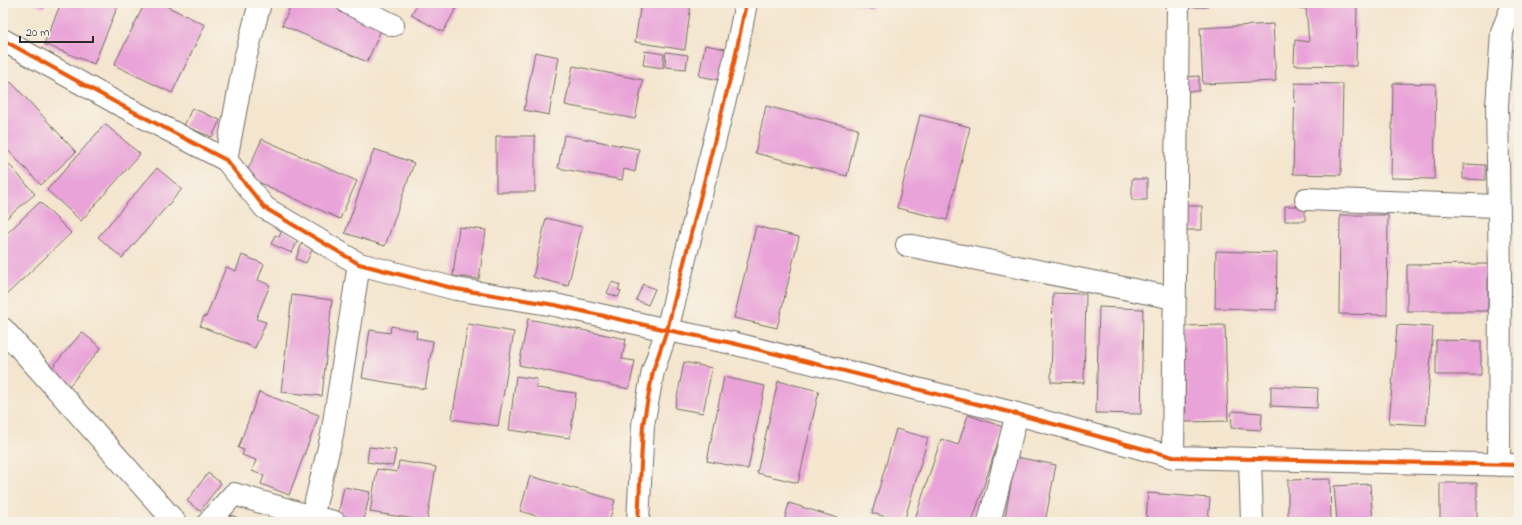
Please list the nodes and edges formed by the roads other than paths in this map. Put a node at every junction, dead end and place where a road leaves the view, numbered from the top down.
1 (260, 3) edge
2 (348, 3) edge
3 (746, 3) edge
4 (1178, 3) edge
5 (1519, 6) edge
6 (392, 25) dead end
7 (3, 40) edge
8 (226, 160) junction
9 (1306, 199) dead end
10 (1498, 206) junction
11 (907, 245) dead end
12 (359, 264) junction
13 (1174, 298) junction
14 (3, 328) edge
15 (667, 330) junction
16 (1017, 414) junction
17 (1173, 457) junction
18 (1250, 459) junction
19 (1509, 465) edge
20 (312, 517) junction
21 (175, 522) edge
22 (209, 522) edge
23 (334, 522) edge
24 (638, 522) edge
25 (989, 522) edge
26 (1252, 522) edge

1 - 8 street
2 - 6 street
3 - 15 street
4 - 13 street
5 - 10 street
7 - 8 street
8 - 12 street
9 - 10 street
10 - 19 street
11 - 13 street
12 - 15 street
12 - 20 street
13 - 17 street
14 - 21 street
15 - 16 street
15 - 24 street
16 - 17 street
16 - 25 street
17 - 18 street
18 - 19 street
18 - 26 street
20 - 22 street
20 - 23 street

